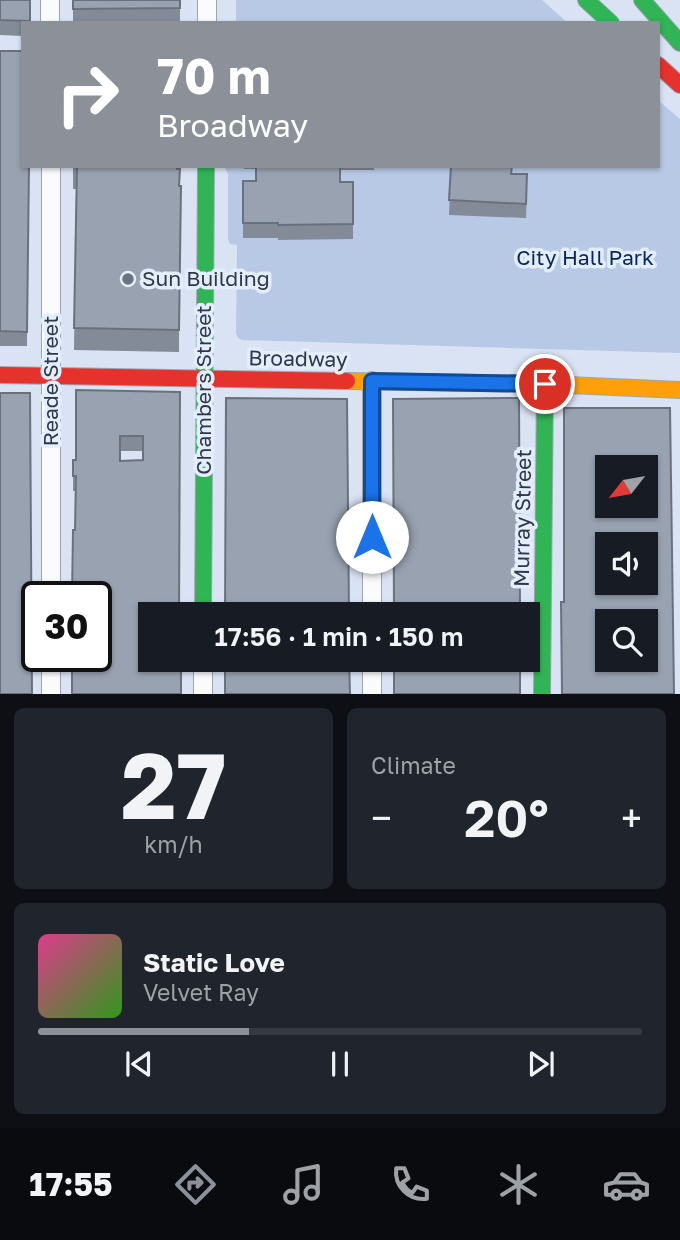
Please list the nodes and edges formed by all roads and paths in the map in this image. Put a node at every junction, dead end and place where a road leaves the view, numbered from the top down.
1 (50, 0) edge
2 (207, 0) edge
3 (587, 2) edge
4 (636, 3) edge
5 (50, 21) edge
6 (207, 21) edge
7 (609, 21) edge
8 (650, 21) edge
9 (658, 21) edge
10 (660, 23) edge
11 (660, 28) edge
12 (678, 38) edge
13 (660, 60) edge
14 (660, 65) edge
15 (680, 85) edge
16 (51, 168) edge
17 (206, 168) edge
18 (0, 375) edge
19 (51, 377) junction
20 (204, 379) junction
21 (372, 381) junction
22 (545, 384) junction
23 (680, 390) edge
24 (51, 581) edge
25 (203, 602) edge
26 (372, 602) edge
27 (51, 672) edge
28 (203, 672) edge
29 (372, 672) edge
30 (51, 694) edge
31 (203, 694) edge
32 (372, 694) edge
33 (542, 694) edge

1 - 5 street
2 - 6 street
3 - 7 main road
4 - 8 main road
4 - 9 main road
10 - 12 main road
11 - 12 main road
12 - 13 street
14 - 15 main road
16 - 19 street, Reade Street
17 - 20 main road, Chambers Street
18 - 19 main road, Broadway
19 - 20 main road, Broadway
19 - 24 street, Reade Street
20 - 21 main road, Broadway
20 - 25 main road, Chambers Street
21 - 22 main road, Broadway
21 - 26 street
22 - 23 main road, Broadway
22 - 33 main road, Murray Street
27 - 30 street
28 - 31 street
29 - 32 street

